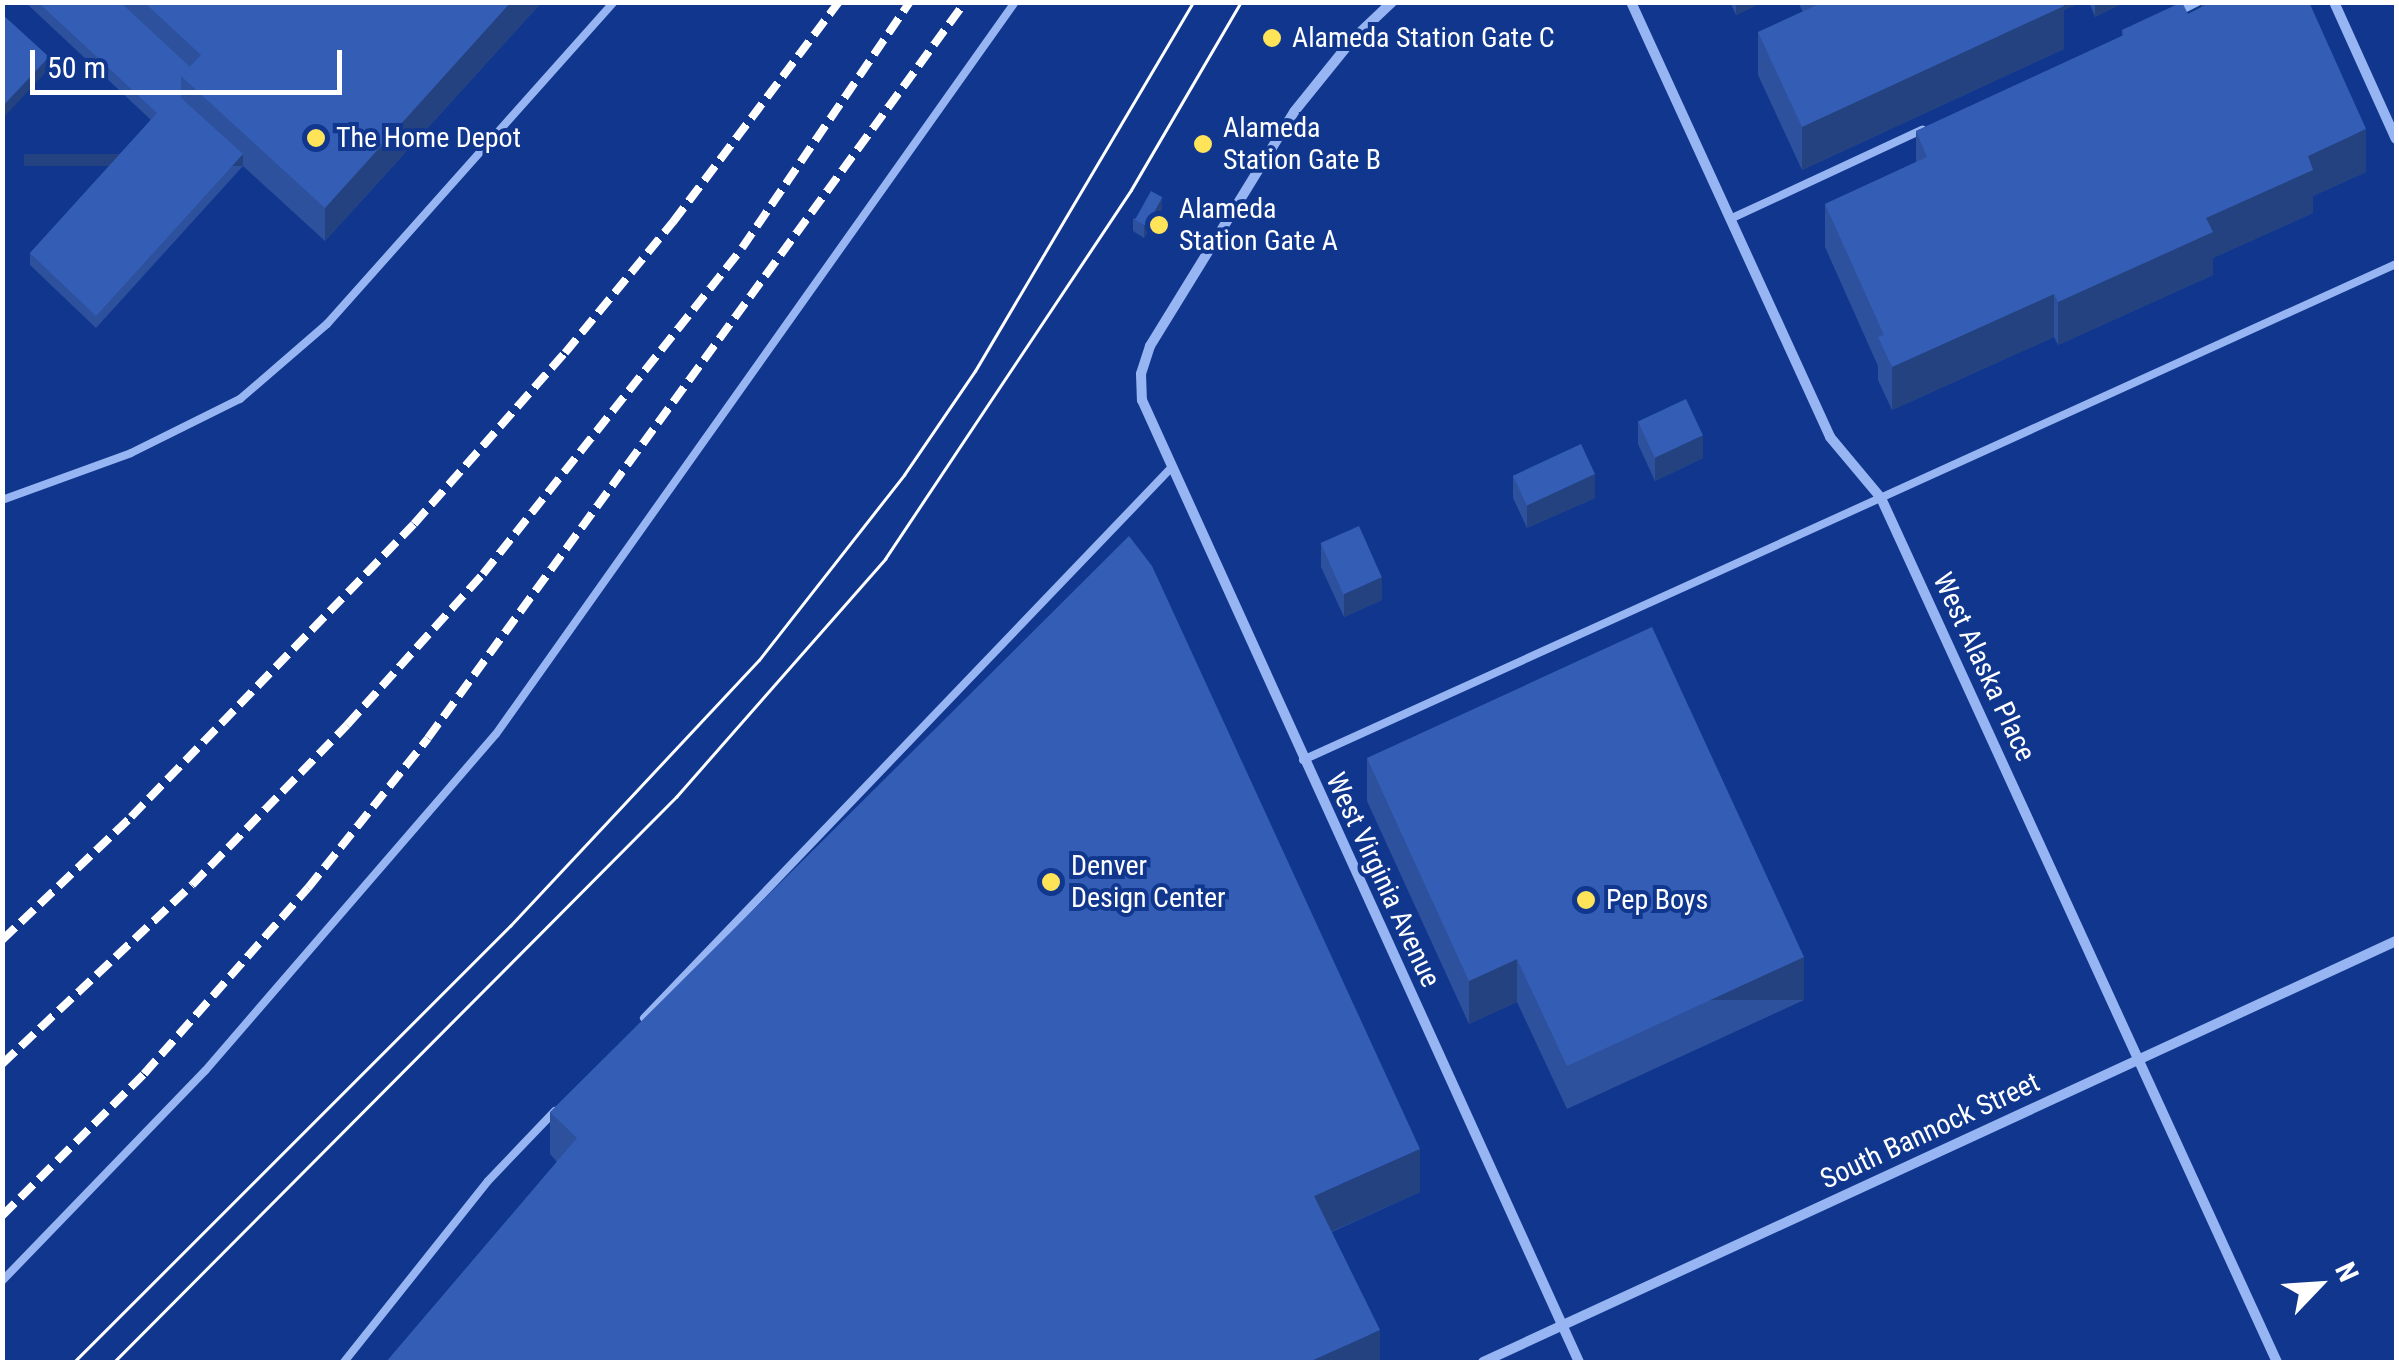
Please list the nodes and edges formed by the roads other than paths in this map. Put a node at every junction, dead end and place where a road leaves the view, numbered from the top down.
1 (614, 2) edge
2 (1014, 2) edge
3 (1392, 2) edge
4 (1631, 2) edge
5 (2198, 2) edge
6 (2334, 2) edge
7 (2162, 19) edge
8 (1928, 128) edge
9 (2396, 139) edge
10 (1730, 219) junction
11 (2396, 264) edge
12 (1170, 468) junction
13 (1881, 498) junction
14 (2, 500) edge
15 (1303, 760) junction
16 (2396, 940) edge
17 (638, 1024) edge
18 (2138, 1059) junction
19 (570, 1095) edge
20 (2, 1280) edge
21 (1562, 1326) junction
22 (344, 1362) edge
23 (1483, 1362) edge
24 (1579, 1362) edge
25 (2277, 1362) edge

1 - 14 lane
2 - 20 lane
3 - 12 street, West Virginia Avenue
4 - 10 street, West Alaska Place
5 - 7 lane
6 - 9 street
8 - 10 lane
10 - 13 street, West Alaska Place
11 - 13 lane
12 - 15 street, West Virginia Avenue
12 - 17 lane
13 - 15 lane
13 - 18 street, West Alaska Place
15 - 21 street, West Virginia Avenue
16 - 18 street, South Bannock Street
18 - 21 street, South Bannock Street
18 - 25 street, West Alaska Place
19 - 22 lane
21 - 23 street, South Bannock Street
21 - 24 street, West Virginia Avenue

